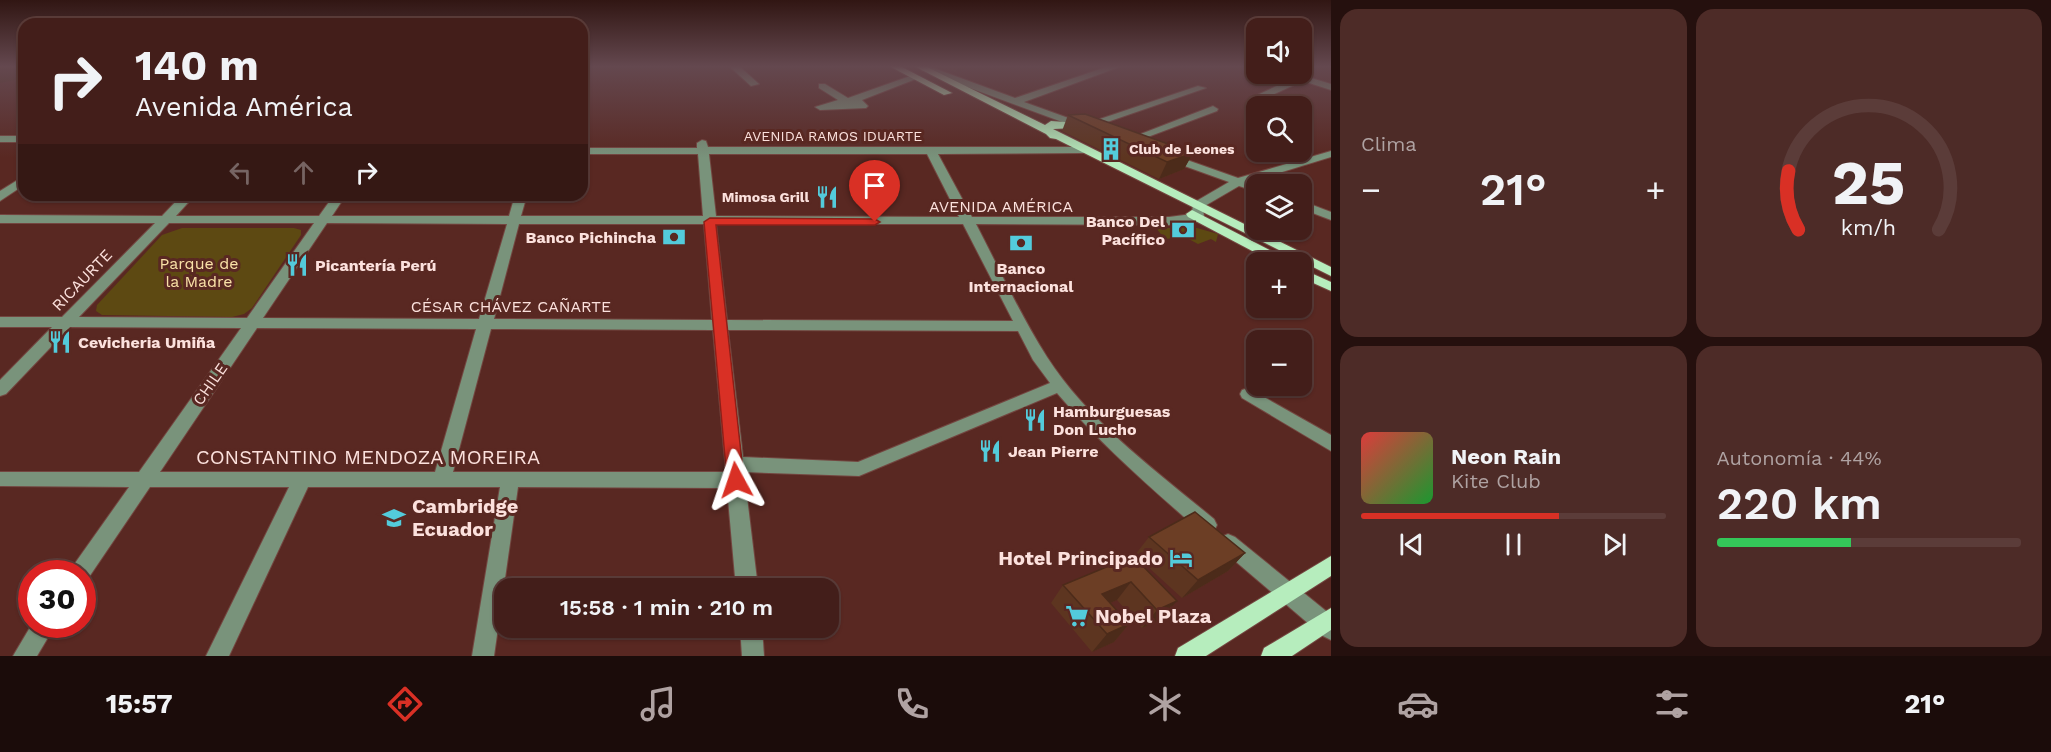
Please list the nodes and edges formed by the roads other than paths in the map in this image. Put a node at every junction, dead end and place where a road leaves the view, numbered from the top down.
1 (844, 97) edge
2 (858, 97) edge
3 (968, 97) edge
4 (975, 97) edge
5 (990, 97) edge
6 (1006, 97) edge
7 (1027, 97) edge
8 (1174, 97) edge
9 (1017, 100) junction
10 (1213, 109) dead end
11 (1081, 126) junction
12 (1115, 138) junction
13 (0, 139) edge
14 (18, 139) edge
15 (1049, 139) junction
16 (588, 141) edge
17 (703, 146) junction
18 (1064, 146) junction
19 (0, 147) edge
20 (18, 147) edge
21 (1083, 150) joint
22 (588, 151) edge
23 (931, 152) junction
24 (1331, 154) edge
25 (1239, 181) junction
26 (18, 183) edge
27 (1246, 184) edge
28 (0, 197) edge
29 (183, 201) edge
30 (336, 201) edge
31 (519, 201) edge
32 (1312, 209) edge
33 (1197, 212) junction
34 (1331, 216) edge
35 (0, 219) edge
36 (164, 220) junction
37 (323, 220) junction
38 (514, 221) junction
39 (710, 222) junction
40 (969, 222) junction
41 (1265, 252) edge
42 (1331, 272) edge
43 (1312, 278) edge
44 (1331, 287) edge
45 (0, 322) edge
46 (65, 322) junction
47 (252, 323) junction
48 (485, 324) junction
49 (720, 325) junction
50 (1022, 326) junction
51 (1059, 386) junction
52 (0, 390) edge
53 (1253, 396) edge
54 (1331, 444) edge
55 (735, 472) junction
56 (0, 478) edge
57 (145, 479) junction
58 (302, 479) junction
59 (441, 480) junction
60 (510, 480) junction
61 (90, 560) edge
62 (1331, 565) edge
63 (746, 578) edge
64 (1288, 594) junction
65 (1329, 624) edge
66 (36, 638) edge
67 (752, 638) edge
68 (24, 656) edge
69 (217, 656) edge
70 (483, 656) edge
71 (753, 656) edge
72 (1186, 656) edge
73 (1272, 656) edge

1 - 2 street
3 - 15 main road
4 - 15 main road
5 - 11 street
6 - 9 street
7 - 9 street
8 - 11 street
9 - 11 street
10 - 12 street
11 - 12 street
11 - 15 main road
12 - 25 street
13 - 14 street
15 - 17 street, AVENIDA RAMOS IDUARTE
15 - 18 main road
16 - 17 street, AVENIDA RAMOS IDUARTE
17 - 22 street, AVENIDA RAMOS IDUARTE
17 - 23 street, AVENIDA RAMOS IDUARTE
17 - 39 street
18 - 21 street, AVENIDA RAMOS IDUARTE
18 - 23 street, AVENIDA RAMOS IDUARTE
18 - 33 main road
19 - 20 street
21 - 33 main road
23 - 40 street
24 - 25 street, AVENIDA AMÉRICA
25 - 27 street
25 - 33 street, AVENIDA AMÉRICA
26 - 28 street
29 - 36 street, RICAURTE
30 - 37 street, CHILE
31 - 38 street
32 - 34 street
33 - 40 street, AVENIDA AMÉRICA
33 - 41 main road
33 - 42 main road
35 - 36 street, AVENIDA AMÉRICA
36 - 37 street, AVENIDA AMÉRICA
36 - 46 street, RICAURTE
37 - 38 street, AVENIDA AMÉRICA
37 - 47 street, CHILE
38 - 39 street, AVENIDA AMÉRICA
38 - 48 street
39 - 40 street, AVENIDA AMÉRICA
39 - 49 street
40 - 50 street
43 - 44 main road
45 - 46 street, CÉSAR CHÁVEZ CAÑARTE
46 - 47 street, CÉSAR CHÁVEZ CAÑARTE
46 - 52 street, RICAURTE
47 - 48 street, CÉSAR CHÁVEZ CAÑARTE
47 - 57 street, CHILE
48 - 49 street, CÉSAR CHÁVEZ CAÑARTE
48 - 59 street
49 - 50 street, CÉSAR CHÁVEZ CAÑARTE
49 - 55 street
50 - 51 street
51 - 55 street, CONSTANTINO MENDOZA MOREIRA
51 - 64 street
53 - 54 street
55 - 60 street, CONSTANTINO MENDOZA MOREIRA
55 - 63 street
56 - 57 street, CONSTANTINO MENDOZA MOREIRA
57 - 58 street, CONSTANTINO MENDOZA MOREIRA
57 - 61 street, CHILE
58 - 59 street, CONSTANTINO MENDOZA MOREIRA
58 - 69 street
59 - 60 street, CONSTANTINO MENDOZA MOREIRA
60 - 70 street
62 - 64 main road
64 - 65 street
64 - 72 main road
65 - 73 main road
66 - 68 street
67 - 71 street

